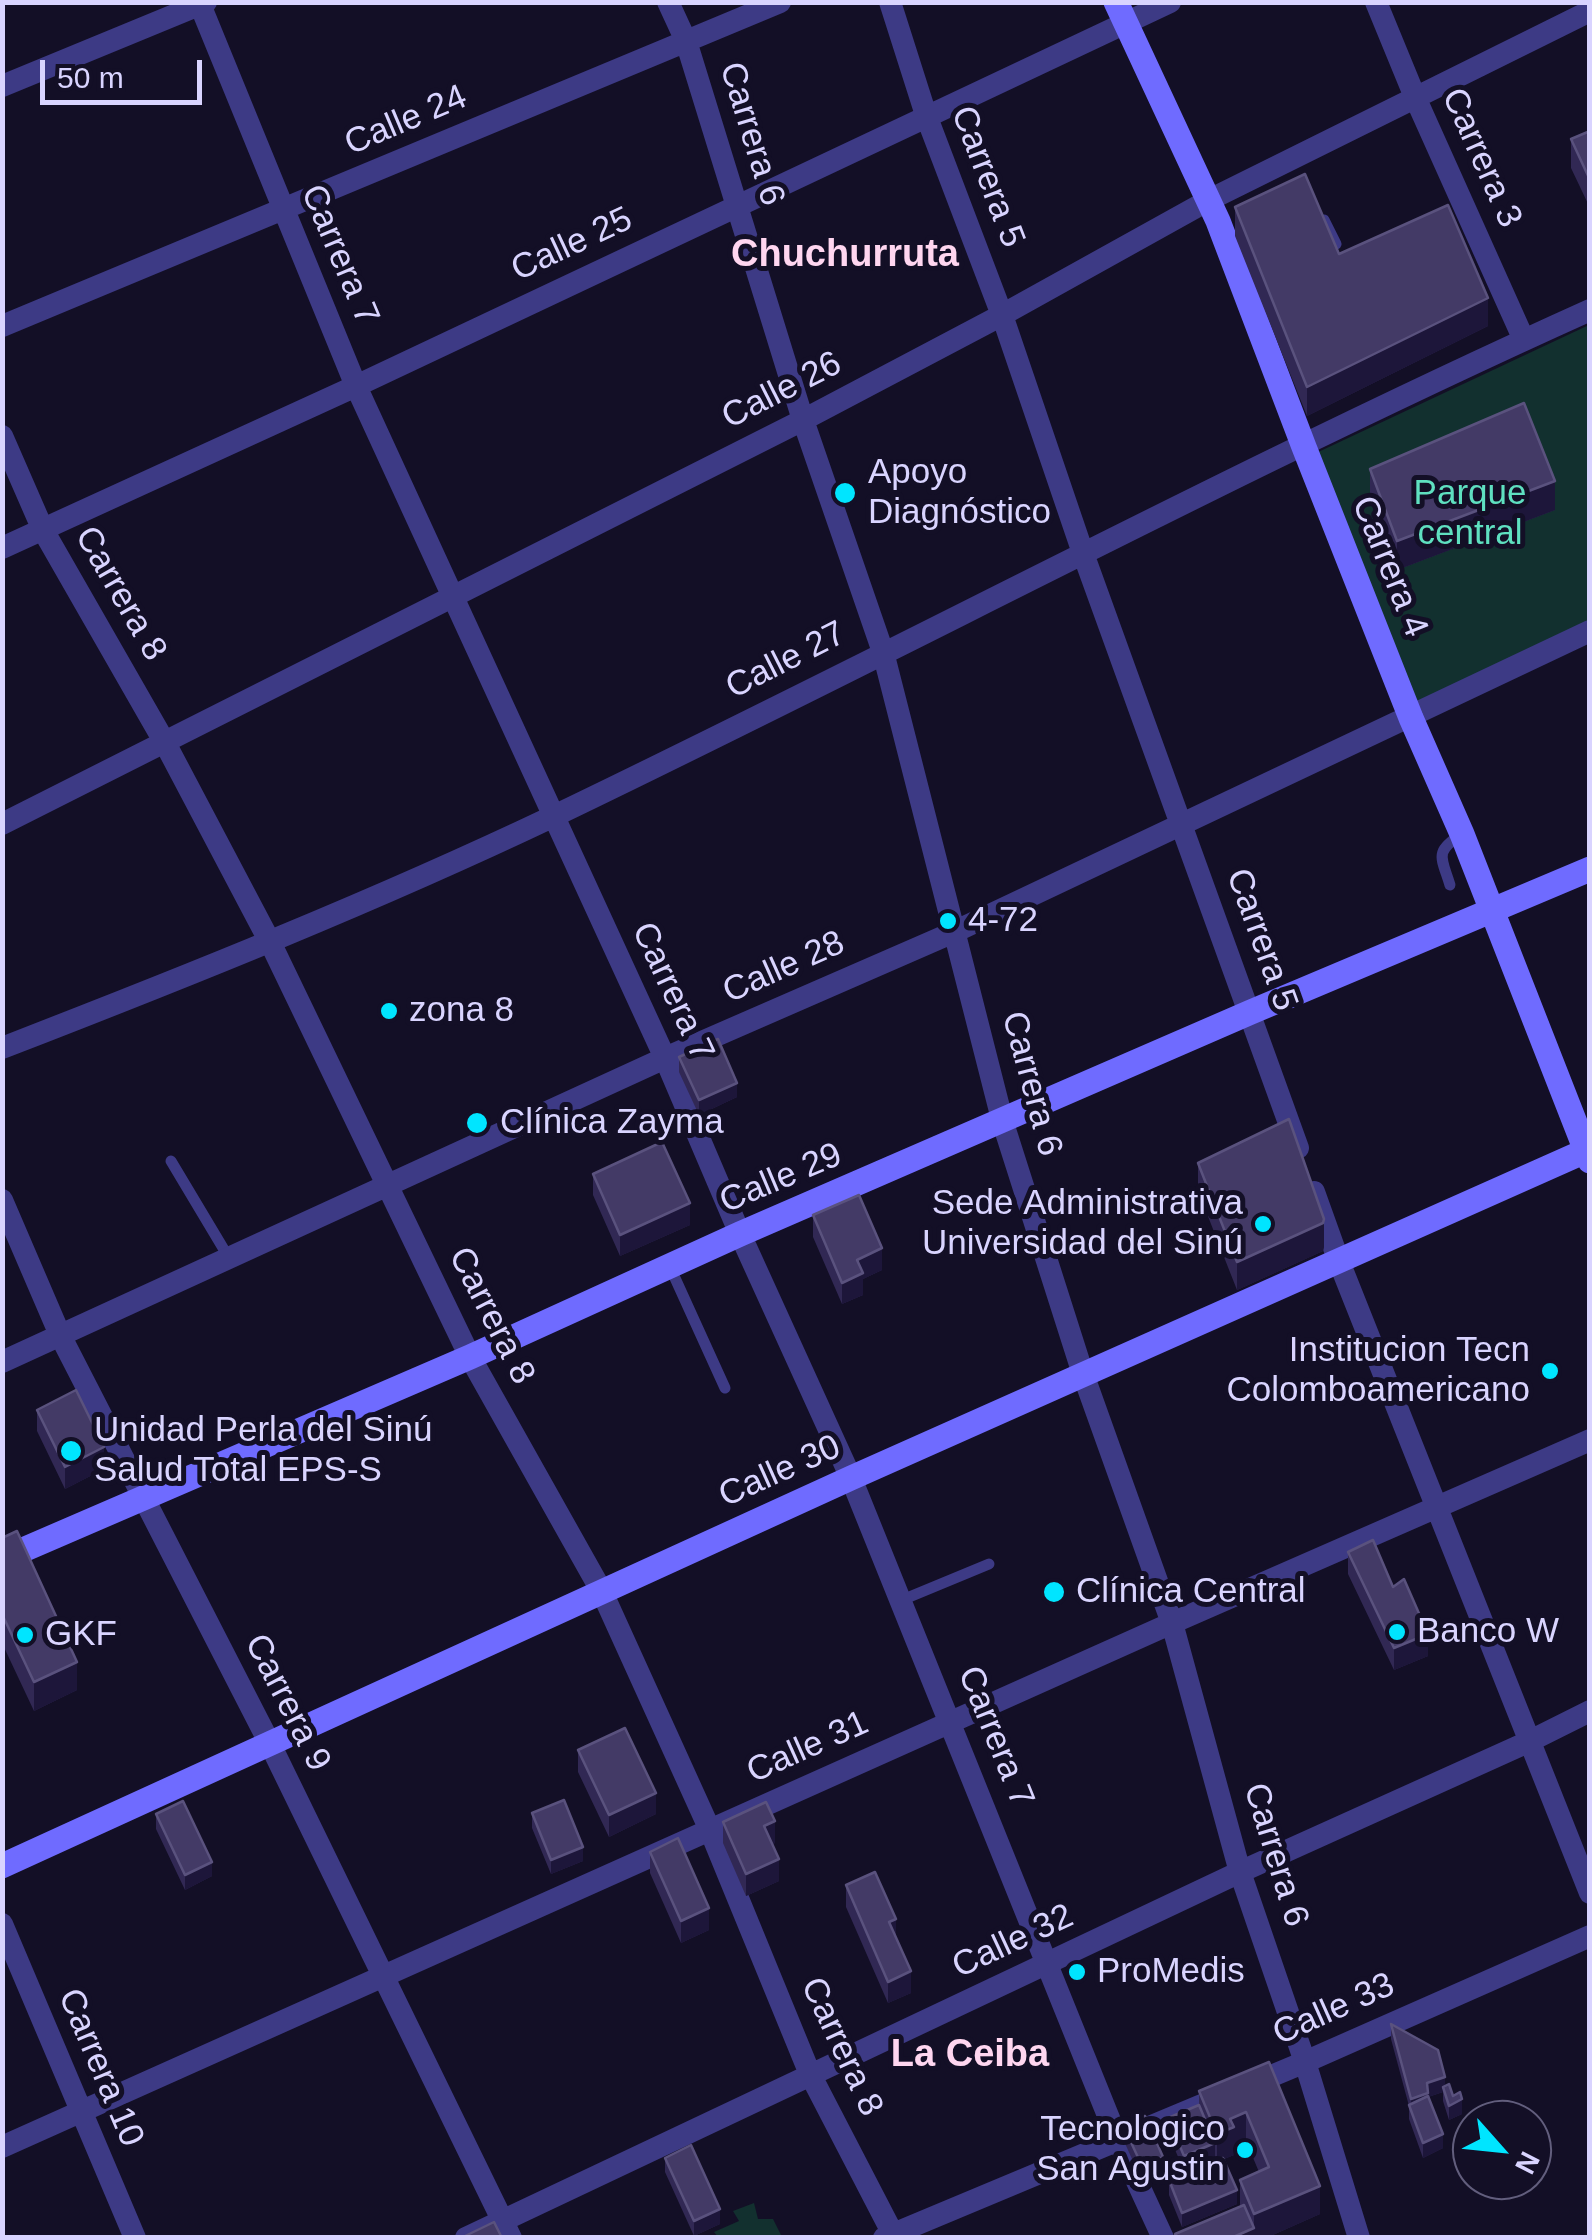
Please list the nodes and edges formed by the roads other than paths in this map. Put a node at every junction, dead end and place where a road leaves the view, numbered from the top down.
1 (668, 2) edge
2 (780, 2) edge
3 (890, 2) edge
4 (1170, 2) edge
5 (1376, 2) edge
6 (202, 3) edge
7 (1590, 11) edge
8 (1121, 13) edge
9 (686, 41) junction
10 (2, 86) edge
11 (1415, 97) junction
12 (926, 115) junction
13 (1209, 200) junction
14 (735, 206) junction
15 (1318, 210) edge
16 (282, 211) junction
17 (1336, 244) edge
18 (1590, 310) edge
19 (1002, 315) junction
20 (2, 326) edge
21 (1524, 340) junction
22 (356, 386) junction
23 (804, 420) junction
24 (2, 436) edge
25 (1304, 447) junction
26 (44, 530) junction
27 (2, 548) edge
28 (1084, 556) junction
29 (454, 598) junction
30 (1590, 632) edge
31 (882, 652) junction
32 (1411, 718) junction
33 (165, 742) junction
34 (553, 816) junction
35 (2, 824) edge
36 (1183, 825) junction
37 (1462, 834) junction
38 (1590, 869) edge
39 (1450, 885) dead end
40 (1493, 911) junction
41 (954, 932) junction
42 (271, 944) junction
43 (1250, 1012) junction
44 (2, 1048) edge
45 (665, 1058) junction
46 (1003, 1122) junction
47 (1588, 1153) edge
48 (170, 1160) dead end
49 (388, 1187) junction
50 (2, 1200) edge
51 (740, 1234) junction
52 (229, 1258) junction
53 (1338, 1259) junction
54 (670, 1267) junction
55 (60, 1335) junction
56 (470, 1358) junction
57 (2, 1362) edge
58 (1084, 1374) junction
59 (725, 1388) dead end
60 (1590, 1440) edge
61 (851, 1478) junction
62 (141, 1497) junction
63 (1436, 1507) junction
64 (2, 1559) edge
65 (990, 1564) dead end
66 (602, 1592) junction
67 (902, 1600) junction
68 (1172, 1623) junction
69 (1590, 1710) edge
70 (951, 1722) junction
71 (1528, 1742) junction
72 (270, 1744) junction
73 (710, 1830) junction
74 (2, 1866) edge
75 (1240, 1872) junction
76 (1590, 1893) edge
77 (2, 1924) edge
78 (1590, 1936) edge
79 (1049, 1964) junction
80 (383, 1976) junction
81 (1305, 2062) junction
82 (810, 2074) junction
83 (80, 2112) junction
84 (1117, 2138) junction
85 (2, 2147) edge
86 (507, 2229) edge
87 (891, 2236) edge
88 (135, 2238) edge
89 (466, 2238) edge
90 (1163, 2238) edge
91 (1359, 2238) edge

1 - 9 street, Carrera 6
2 - 9 street, Calle 24
3 - 12 street, Carrera 5
4 - 8 street, Calle 25
5 - 11 street, Carrera 3
6 - 10 street
6 - 16 street, Carrera 7
7 - 11 street, Calle 26
8 - 12 street, Calle 25
8 - 13 street, Carrera 4
9 - 14 street, Carrera 6
9 - 16 street, Calle 24
11 - 13 street, Calle 26
11 - 21 street, Carrera 3
12 - 14 street, Calle 25
12 - 19 street, Carrera 5
13 - 19 street, Calle 26
13 - 25 street, Carrera 4
14 - 22 street, Calle 25
14 - 23 street, Carrera 6
15 - 17 lane
16 - 20 street, Calle 24
16 - 22 street, Carrera 7
18 - 21 street, Calle 27
19 - 23 street, Calle 26
19 - 28 street, Carrera 5
21 - 25 street, Calle 27
22 - 26 street, Calle 25
22 - 29 street, Carrera 7
23 - 29 street, Calle 26
23 - 31 street, Carrera 6
24 - 26 street, Carrera 8
25 - 28 street, Calle 27
25 - 32 street, Carrera 4
26 - 27 street, Calle 25
26 - 33 street, Carrera 8
28 - 31 street, Calle 27
28 - 36 street, Carrera 5
29 - 33 street, Calle 26
29 - 34 street, Carrera 7
30 - 32 street, Calle 28
31 - 34 street, Calle 27
31 - 41 street, Carrera 6
32 - 36 street, Calle 28
32 - 37 street, Carrera 4
33 - 35 street, Calle 26
33 - 42 street, Carrera 8
34 - 42 street, Calle 27
34 - 45 street, Carrera 7
36 - 41 street, Calle 28
36 - 43 street, Carrera 5
37 - 39 lane
37 - 40 street, Carrera 4
38 - 40 street, Calle 29
40 - 43 street, Calle 29
40 - 47 street, Carrera 4
41 - 45 street, Calle 28
41 - 46 street, Carrera 6
42 - 44 street, Calle 27
42 - 49 street, Carrera 8
43 - 46 street, Calle 29
43 - 53 street, Carrera 5
45 - 49 street, Calle 28
45 - 51 street, Carrera 7
46 - 51 street, Calle 29
46 - 58 street, Carrera 6
47 - 53 street, Calle 30
48 - 52 lane
49 - 52 street, Calle 28
49 - 56 street, Carrera 8
50 - 55 street, Carrera 9
51 - 54 street, Calle 29
51 - 61 street, Carrera 7
52 - 55 street, Calle 28
53 - 58 street, Calle 30
53 - 63 street, Carrera 5
54 - 56 street, Calle 29
54 - 59 lane
55 - 57 street, Calle 28
55 - 62 street, Carrera 9
56 - 62 street, Calle 29
56 - 66 street, Carrera 8
58 - 61 street, Calle 30
58 - 68 street, Carrera 6
60 - 63 street, Calle 31
61 - 66 street, Calle 30
61 - 67 street, Carrera 7
62 - 64 street, Calle 29
62 - 72 street, Carrera 9
63 - 68 street, Calle 31
63 - 71 street, Carrera 5
65 - 67 lane
66 - 72 street, Calle 30
66 - 73 street, Carrera 8
67 - 70 street, Carrera 7
68 - 70 street, Calle 31
68 - 75 street, Carrera 6
69 - 71 street, Calle 32
70 - 73 street, Calle 31
70 - 79 street, Carrera 7
71 - 75 street, Calle 32
71 - 76 street, Carrera 5
72 - 74 street, Calle 30
72 - 80 street, Carrera 9
73 - 80 street, Calle 31
73 - 82 street, Carrera 8
75 - 79 street, Calle 32
75 - 81 street, Carrera 6
77 - 83 street, Carrera 10
78 - 81 street, Calle 33
79 - 82 street, Calle 32
79 - 84 street, Carrera 7
80 - 83 street, Calle 31
80 - 86 street, Carrera 9
81 - 84 street, Calle 33
81 - 91 street, Carrera 6
82 - 86 street, Calle 32
82 - 87 street, Carrera 8
83 - 85 street, Calle 31
83 - 88 street, Carrera 10
84 - 87 street, Calle 33
84 - 90 street, Carrera 7
86 - 89 street, Calle 32

